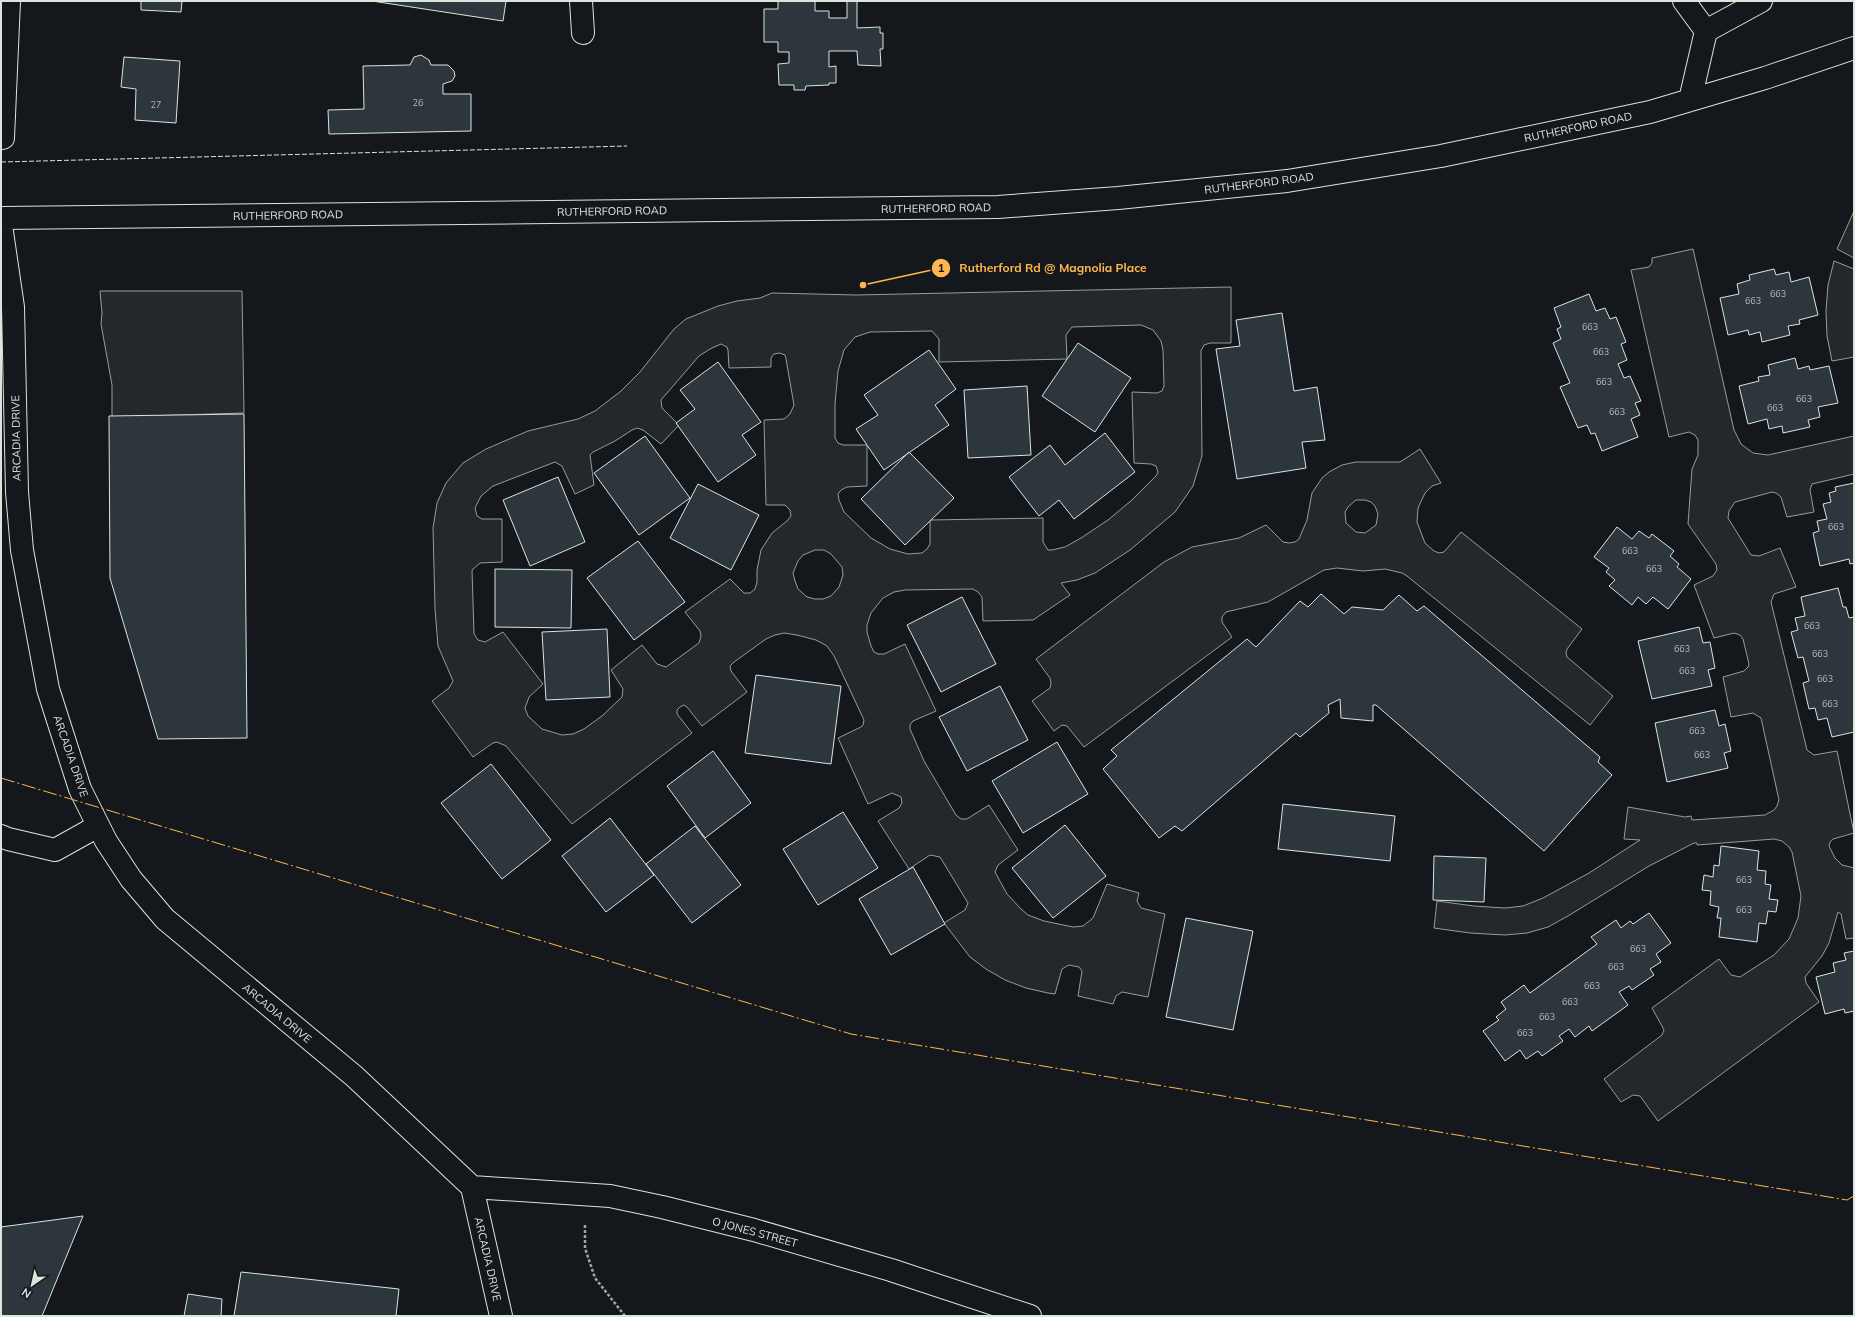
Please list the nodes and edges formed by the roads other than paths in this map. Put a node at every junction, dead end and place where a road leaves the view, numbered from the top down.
1 (9, 1) edge
2 (581, 1) edge
3 (1684, 1) edge
4 (1761, 1) edge
5 (1706, 31) junction
6 (583, 33) dead end
7 (1854, 48) edge
8 (1690, 100) junction
9 (3, 138) dead end
10 (1, 218) edge
11 (1, 225) edge
12 (98, 826) junction
13 (1, 836) edge
14 (472, 1188) junction
15 (501, 1316) edge
16 (1030, 1316) edge

1 - 9 street
2 - 6 street
3 - 5 street
4 - 5 street
5 - 8 street
7 - 8 street, RUTHERFORD ROAD
8 - 10 street, RUTHERFORD ROAD
11 - 12 street, ARCADIA DRIVE
12 - 13 street
12 - 14 street, ARCADIA DRIVE
14 - 15 street, ARCADIA DRIVE
14 - 16 street, O JONES STREET

